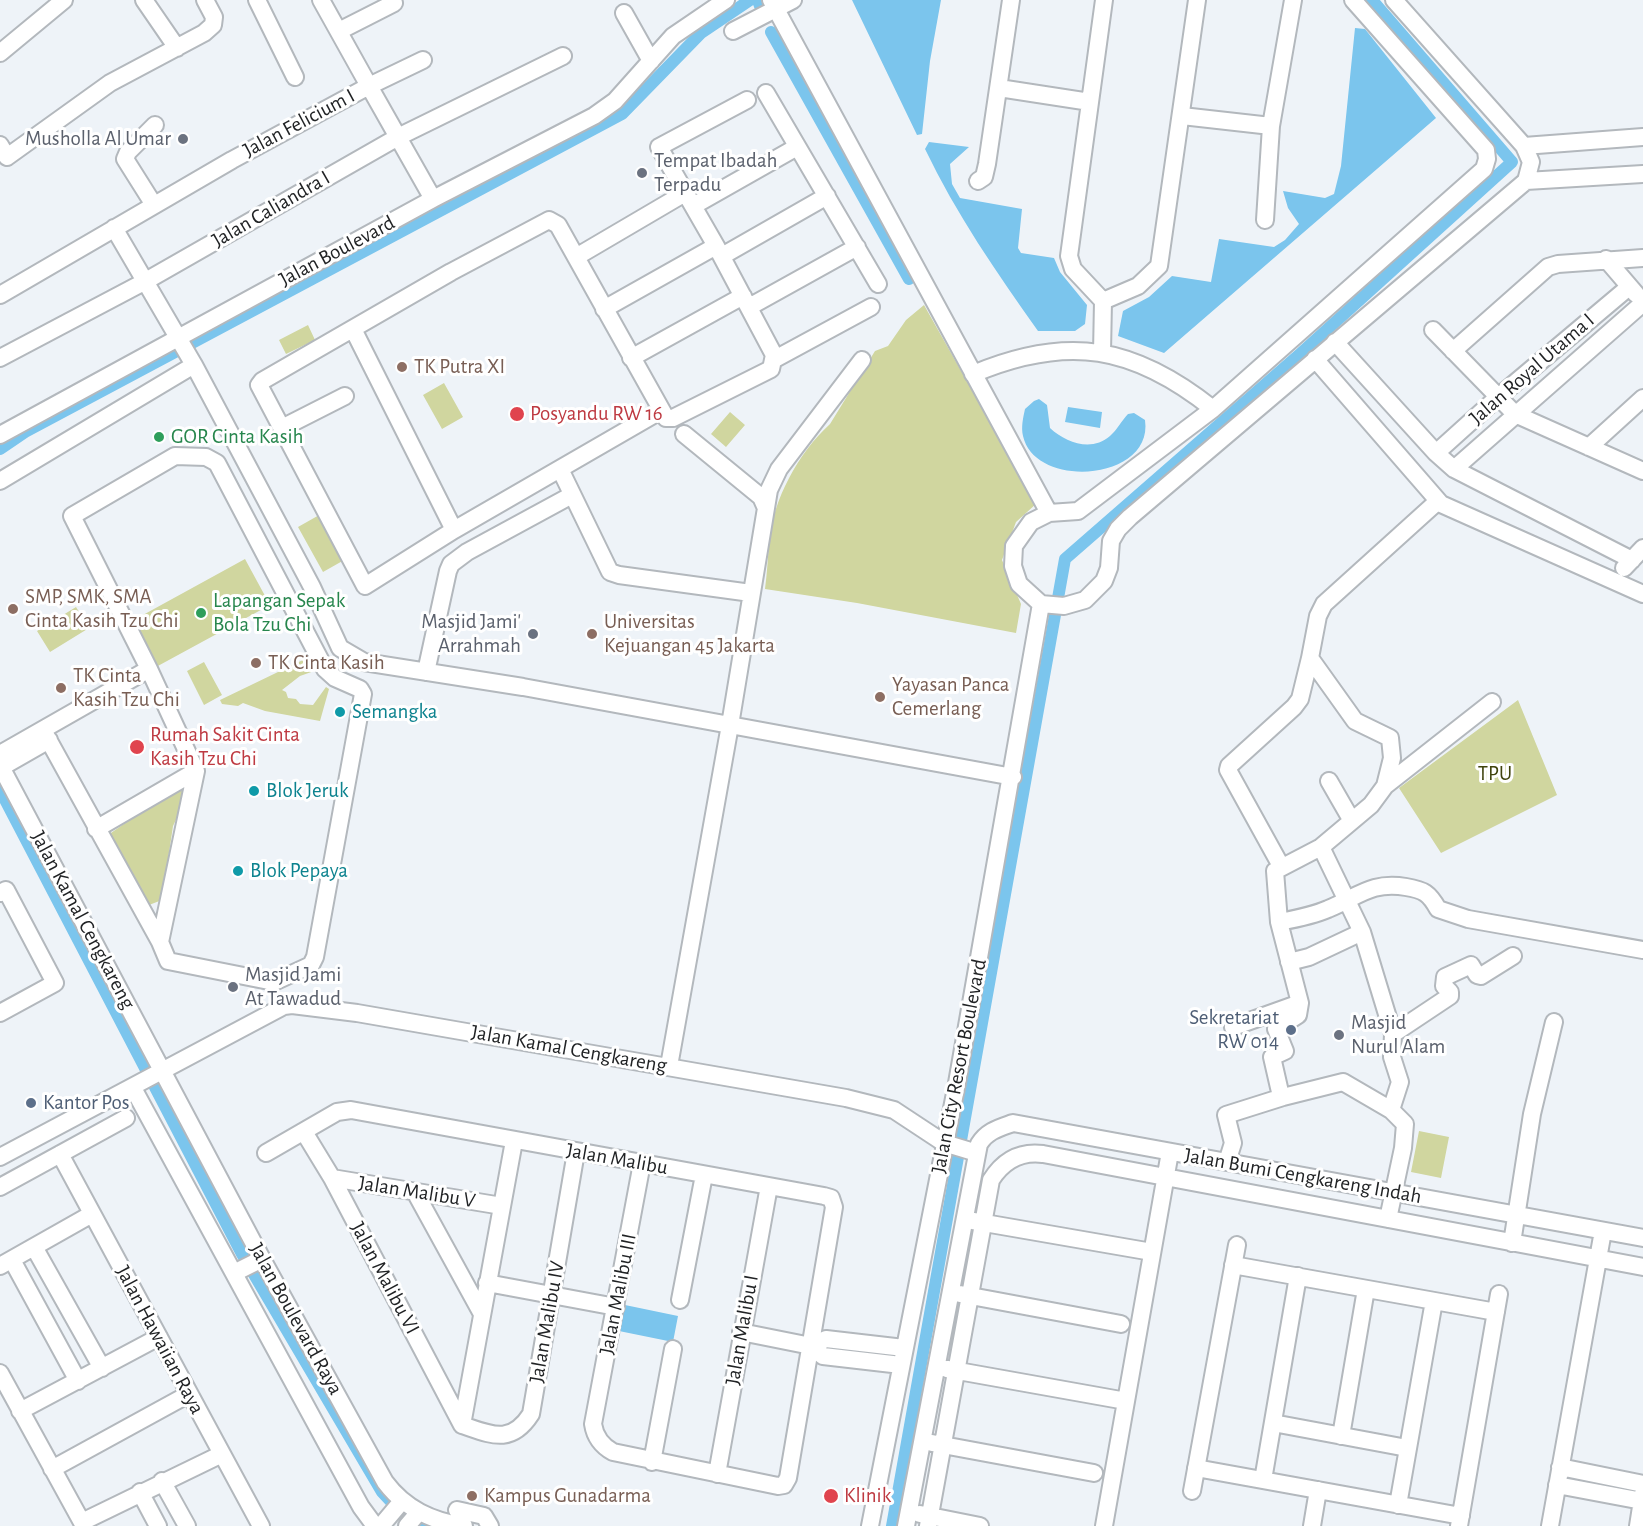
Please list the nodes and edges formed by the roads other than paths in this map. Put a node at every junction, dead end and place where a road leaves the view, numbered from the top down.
1 (144, 0) edge
2 (205, 0) edge
3 (257, 0) edge
4 (321, 0) edge
5 (726, 0) edge
6 (793, 0) edge
7 (1011, 0) edge
8 (1104, 0) edge
9 (1197, 0) edge
10 (1293, 0) edge
11 (1353, 0) edge
12 (1394, 0) edge
13 (62, 1) edge
14 (394, 3) dead end
15 (774, 4) edge
16 (624, 13) dead end
17 (339, 31) junction
18 (733, 31) dead end
19 (177, 48) junction
20 (0, 53) edge
21 (563, 56) dead end
22 (423, 60) dead end
23 (651, 61) junction
24 (295, 77) dead end
25 (369, 86) junction
26 (999, 88) junction
27 (766, 93) dead end
28 (747, 100) dead end
29 (1090, 102) junction
30 (1182, 116) junction
31 (155, 125) dead end
32 (1271, 126) junction
33 (1643, 136) edge
34 (398, 137) junction
35 (1524, 146) junction
36 (797, 147) junction
37 (2, 155) edge
38 (1643, 174) edge
39 (1526, 181) junction
40 (978, 182) dead end
41 (827, 196) junction
42 (433, 199) junction
43 (689, 200) junction
44 (154, 205) junction
45 (1265, 220) dead end
46 (114, 228) junction
47 (857, 247) junction
48 (719, 251) junction
49 (576, 257) junction
50 (1643, 258) edge
51 (1606, 260) junction
52 (144, 282) junction
53 (878, 284) dead end
54 (1629, 287) junction
55 (0, 294) edge
56 (1103, 301) junction
57 (746, 302) junction
58 (1643, 302) edge
59 (871, 307) dead end
60 (604, 309) junction
61 (353, 329) junction
62 (1433, 330) dead end
63 (179, 339) junction
64 (1326, 350) junction
65 (1453, 351) junction
66 (1102, 353) junction
67 (0, 358) edge
68 (631, 358) junction
69 (775, 359) junction
70 (862, 360) dead end
71 (193, 364) junction
72 (973, 374) junction
73 (345, 396) dead end
74 (1497, 398) junction
75 (1643, 398) edge
76 (1213, 409) junction
77 (660, 411) junction
78 (1515, 414) junction
79 (282, 429) junction
80 (684, 434) dead end
81 (0, 435) edge
82 (1589, 447) junction
83 (1436, 453) junction
84 (1454, 469) junction
85 (560, 470) junction
86 (1643, 471) edge
87 (0, 481) edge
88 (572, 495) junction
89 (1438, 501) junction
90 (765, 506) junction
91 (1048, 513) junction
92 (454, 530) junction
93 (1625, 567) edge
94 (751, 593) junction
95 (1643, 594) edge
96 (1044, 604) junction
97 (1310, 658) junction
98 (149, 669) junction
99 (426, 672) junction
100 (1492, 702) dead end
101 (730, 725) junction
102 (46, 735) junction
103 (0, 764) edge
104 (196, 771) junction
105 (1013, 777) junction
106 (1329, 781) dead end
107 (1385, 786) junction
108 (1352, 821) junction
109 (96, 829) junction
110 (1322, 847) junction
111 (1281, 866) junction
112 (0, 893) edge
113 (1348, 899) junction
114 (1279, 922) junction
115 (1362, 932) junction
116 (160, 942) junction
117 (1643, 950) edge
118 (1513, 956) dead end
119 (1289, 962) junction
120 (1300, 1003) junction
121 (0, 1013) edge
122 (1554, 1022) dead end
123 (1233, 1026) dead end
124 (1393, 1034) junction
125 (669, 1066) junction
126 (160, 1074) junction
127 (136, 1086) junction
128 (1283, 1097) junction
129 (1391, 1110) junction
130 (126, 1118) dead end
131 (304, 1132) junction
132 (514, 1141) junction
133 (960, 1149) junction
134 (576, 1152) junction
135 (1170, 1152) junction
136 (266, 1153) dead end
137 (60, 1154) junction
138 (0, 1157) edge
139 (1227, 1162) junction
140 (642, 1163) junction
141 (704, 1175) junction
142 (1165, 1177) junction
143 (332, 1178) junction
144 (769, 1186) junction
145 (0, 1187) edge
146 (415, 1192) junction
147 (1392, 1192) junction
148 (502, 1206) junction
149 (92, 1214) junction
150 (1517, 1215) junction
151 (964, 1219) junction
152 (1388, 1219) junction
153 (981, 1222) junction
154 (1603, 1231) junction
155 (1643, 1238) edge
156 (1512, 1243) junction
157 (1237, 1245) dead end
158 (34, 1247) junction
159 (1152, 1252) junction
160 (1598, 1259) junction
161 (260, 1260) junction
162 (6, 1263) edge
163 (1233, 1265) junction
164 (1643, 1267) edge
165 (236, 1273) junction
166 (1298, 1276) junction
167 (487, 1283) junction
168 (1366, 1289) junction
169 (950, 1293) junction
170 (552, 1294) junction
171 (1500, 1294) dead end
172 (969, 1296) junction
173 (681, 1300) dead end
174 (1434, 1301) junction
175 (616, 1306) junction
176 (1496, 1312) junction
177 (482, 1314) junction
178 (1121, 1324) dead end
179 (741, 1332) junction
180 (159, 1337) junction
181 (811, 1346) junction
182 (904, 1348) junction
183 (673, 1349) dead end
184 (901, 1365) junction
185 (936, 1367) junction
186 (102, 1368) junction
187 (956, 1370) junction
188 (0, 1373) edge
189 (78, 1381) junction
190 (189, 1394) junction
191 (1126, 1401) junction
192 (20, 1411) junction
193 (1273, 1423) junction
194 (593, 1424) joint
195 (462, 1425) junction
196 (1341, 1436) junction
197 (922, 1441) junction
198 (943, 1445) junction
199 (1407, 1448) junction
200 (222, 1454) junction
201 (652, 1462) junction
202 (1560, 1467) junction
203 (1196, 1468) junction
204 (52, 1469) junction
205 (1094, 1473) dead end
206 (717, 1474) junction
207 (1263, 1480) junction
208 (162, 1481) junction
209 (1643, 1484) edge
210 (1557, 1485) junction
211 (1192, 1491) dead end
212 (141, 1492) junction
213 (1324, 1492) junction
214 (400, 1504) junction
215 (1398, 1505) junction
216 (457, 1510) dead end
217 (1641, 1510) edge
218 (413, 1519) edge
219 (908, 1519) edge
220 (929, 1521) edge
221 (1460, 1521) edge
222 (83, 1524) edge
223 (380, 1525) edge
224 (158, 1526) edge
225 (187, 1526) edge
226 (261, 1526) edge
227 (464, 1526) edge
228 (490, 1526) edge
229 (870, 1526) edge
230 (981, 1526) edge
231 (1104, 1526) edge
232 (1312, 1526) edge
233 (1323, 1526) edge
234 (1550, 1526) edge

1 - 19 street
2 - 19 street
3 - 24 street
4 - 17 street
5 - 23 street, Jalan Boulevard
6 - 15 street
7 - 26 street
8 - 29 street
9 - 30 street
10 - 32 street
11 - 76 street
12 - 35 street
13 - 20 street
14 - 17 street
15 - 18 street
15 - 72 street
16 - 23 street
17 - 25 street
19 - 37 street
21 - 34 street
22 - 25 street
23 - 42 street, Jalan Boulevard
25 - 34 street, Jalan Felicium I
25 - 44 street, Jalan Felicium I
26 - 29 street
26 - 40 street
27 - 36 street
28 - 43 street
29 - 56 street
30 - 32 street
30 - 56 street
31 - 44 street
32 - 45 street
33 - 35 street
34 - 42 street
34 - 52 street, Jalan Caliandra I
35 - 39 street
36 - 41 street
36 - 43 street
38 - 39 street
39 - 64 street
41 - 47 street
41 - 48 street
42 - 63 street, Jalan Boulevard
43 - 48 street
43 - 49 street
44 - 46 street, Jalan Felicium I
46 - 52 street
46 - 55 street, Jalan Felicium I
47 - 53 street
47 - 57 street
48 - 57 street
48 - 60 street
49 - 60 street
49 - 61 street
50 - 51 street
51 - 54 street
51 - 65 street
52 - 63 street
52 - 67 street, Jalan Caliandra I
54 - 58 street
54 - 74 street, Jalan Royal Utama I
56 - 66 street
57 - 68 street
57 - 69 street
58 - 78 street, Jalan Royal Utama I
59 - 69 street
60 - 68 street
61 - 79 street
61 - 92 street
62 - 65 street
63 - 71 street
63 - 81 street, Jalan Boulevard
64 - 83 street
64 - 89 street
64 - 96 street
65 - 74 street
66 - 72 street
66 - 76 street
68 - 77 street
69 - 77 street
70 - 90 street
71 - 87 street
71 - 99 street
72 - 91 street
73 - 79 street
74 - 78 street
74 - 83 street, Jalan Royal Utama I
75 - 82 street
76 - 91 street
77 - 85 street
78 - 82 street
78 - 84 street, Jalan Royal Utama I
79 - 92 street
80 - 90 street
82 - 86 street
83 - 84 street
84 - 93 street
85 - 88 street
85 - 92 street
88 - 94 street
88 - 99 street
89 - 93 street
89 - 97 street
90 - 94 street
91 - 96 street
93 - 95 street
94 - 101 street
96 - 105 street, Jalan City Resort Boulevard
97 - 107 street
97 - 111 street
98 - 102 street
98 - 104 street
98 - 116 street
99 - 101 street
100 - 107 street
101 - 105 street
101 - 125 street
102 - 103 street
102 - 109 street
103 - 126 street, Jalan Kamal Cengkareng
104 - 109 street
104 - 116 street
105 - 133 street, Jalan City Resort Boulevard
106 - 108 street
107 - 108 street
108 - 110 street
109 - 116 street
110 - 111 street
110 - 113 street
111 - 114 street
112 - 121 street
113 - 114 street
113 - 115 street
113 - 117 street
114 - 119 street
115 - 119 street
115 - 124 street
118 - 124 street
119 - 120 street
120 - 123 street
120 - 128 street
122 - 150 street
124 - 129 street
125 - 126 street, Jalan Kamal Cengkareng
125 - 133 street, Jalan Kamal Cengkareng
126 - 127 street, Jalan Kamal Cengkareng
126 - 161 street, Jalan Boulevard Raya
127 - 138 street, Jalan Kamal Cengkareng
127 - 165 street, Jalan Boulevard Raya
128 - 129 street
128 - 139 street
129 - 147 street
130 - 137 street
131 - 132 street, Jalan Malibu
131 - 136 street, Jalan Malibu
131 - 143 street, Jalan Malibu VI
132 - 134 street, Jalan Malibu
132 - 148 street
133 - 135 street, Jalan Bumi Cengkareng Indah
133 - 151 street, Jalan City Resort Boulevard
133 - 182 street, Jalan City Resort Boulevard
134 - 140 street, Jalan Malibu
134 - 170 street, Jalan Malibu IV
135 - 139 street, Jalan Bumi Cengkareng Indah
135 - 142 street
137 - 145 street
137 - 149 street, Jalan Hawaiian Raya
139 - 147 street, Jalan Bumi Cengkareng Indah
140 - 141 street, Jalan Malibu
140 - 175 street, Jalan Malibu III
141 - 144 street, Jalan Malibu
141 - 173 street
142 - 152 street
142 - 153 street
142 - 159 street
143 - 146 street, Jalan Malibu V
143 - 195 street, Jalan Malibu VI
144 - 179 street, Jalan Malibu I
144 - 181 street, Jalan Malibu
146 - 148 street, Jalan Malibu V
146 - 177 street
147 - 150 street, Jalan Bumi Cengkareng Indah
147 - 152 street
148 - 167 street
149 - 158 street
149 - 180 street, Jalan Hawaiian Raya
150 - 154 street, Jalan Bumi Cengkareng Indah
150 - 156 street
151 - 153 street
151 - 169 street, Jalan City Resort Boulevard
152 - 156 street
153 - 159 street
153 - 172 street
154 - 155 street, Jalan Bumi Cengkareng Indah
154 - 160 street
156 - 160 street
157 - 163 street
158 - 162 street
158 - 186 street
159 - 191 street
160 - 164 street
160 - 202 street
161 - 165 street
161 - 214 street, Jalan Boulevard Raya
162 - 189 street
163 - 166 street
163 - 203 street
165 - 223 street, Jalan Boulevard Raya
166 - 168 street
166 - 193 street
167 - 170 street
167 - 177 street
168 - 174 street
168 - 196 street
169 - 172 street
169 - 185 street, Jalan City Resort Boulevard
170 - 175 street
170 - 195 street, Jalan Malibu IV
171 - 176 street
172 - 178 street
172 - 187 street
174 - 176 street
174 - 199 street
175 - 194 street, Jalan Malibu III
176 - 221 street
177 - 195 street
179 - 181 street
179 - 206 street, Jalan Malibu I
180 - 186 street
180 - 190 street, Jalan Hawaiian Raya
181 - 182 street
181 - 184 street
181 - 206 street, Jalan Malibu
182 - 184 street, Jalan City Resort Boulevard
183 - 201 street
184 - 229 street, Jalan City Resort Boulevard
185 - 187 street
185 - 197 street, Jalan City Resort Boulevard
186 - 189 street
187 - 191 street
187 - 198 street
188 - 192 street
189 - 192 street
190 - 200 street, Jalan Hawaiian Raya
190 - 204 street
191 - 231 street
192 - 204 street
193 - 196 street
193 - 207 street
194 - 201 street, Jalan Malibu
196 - 199 street
197 - 198 street
197 - 219 street, Jalan City Resort Boulevard
198 - 205 street
198 - 220 street
199 - 215 street
200 - 208 street
200 - 226 street, Jalan Hawaiian Raya
201 - 206 street, Jalan Malibu
202 - 209 street
202 - 210 street
203 - 207 street
203 - 211 street
204 - 222 street
207 - 213 street
208 - 212 street
208 - 225 street
210 - 217 street
210 - 234 street
212 - 222 street
212 - 224 street
213 - 215 street
213 - 232 street
213 - 233 street
214 - 218 street, Jalan Boulevard Raya
214 - 223 street
215 - 221 street
216 - 228 street
218 - 227 street, Jalan Boulevard Raya
219 - 220 street
220 - 230 street

